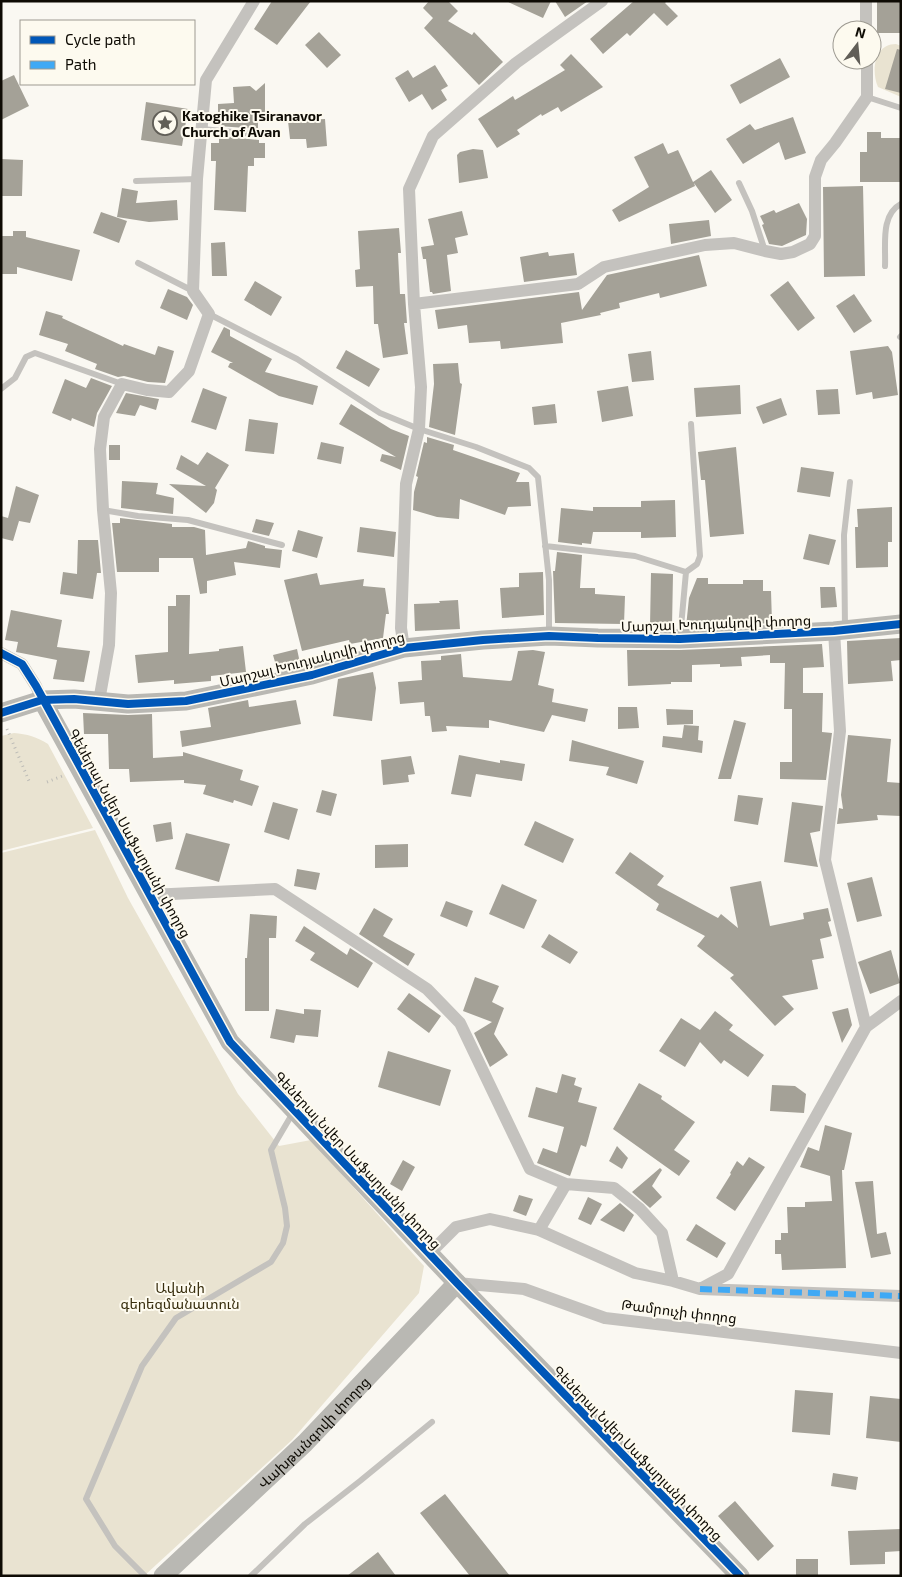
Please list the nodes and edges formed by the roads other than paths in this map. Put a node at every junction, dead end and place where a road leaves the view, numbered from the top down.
1 (254, 1) edge
2 (602, 1) edge
3 (866, 1) edge
4 (866, 20) edge
5 (867, 70) edge
6 (867, 97) junction
7 (901, 108) edge
8 (202, 129) junction
9 (264, 134) dead end
10 (197, 179) junction
11 (136, 181) dead end
12 (739, 183) dead end
13 (901, 204) edge
14 (764, 251) junction
15 (138, 263) dead end
16 (885, 266) dead end
17 (193, 291) junction
18 (414, 304) junction
19 (208, 314) junction
20 (122, 384) junction
21 (1, 389) edge
22 (691, 424) dead end
23 (419, 429) junction
24 (850, 482) dead end
25 (103, 510) junction
26 (282, 545) dead end
27 (544, 546) junction
28 (686, 572) junction
29 (901, 624) edge
30 (839, 630) junction
31 (549, 636) junction
32 (680, 639) junction
33 (404, 648) junction
34 (1, 653) edge
35 (42, 700) junction
36 (99, 701) junction
37 (3, 718) edge
38 (150, 895) junction
39 (901, 1001) edge
40 (866, 1027) junction
41 (294, 1110) junction
42 (566, 1184) junction
43 (539, 1230) junction
44 (429, 1254) junction
45 (673, 1281) junction
46 (457, 1284) junction
47 (700, 1289) junction
48 (901, 1296) edge
49 (901, 1353) edge
50 (432, 1422) dead end
51 (145, 1576) edge
52 (163, 1576) edge
53 (251, 1576) edge
54 (740, 1576) edge

1 - 8 street
2 - 18 street
3 - 4 street
5 - 6 street
6 - 7 lane
6 - 14 street
8 - 9 lane
8 - 10 street
10 - 11 lane
10 - 17 street
12 - 14 lane
13 - 16 lane
14 - 18 street
15 - 17 lane
17 - 19 street
18 - 23 street
19 - 20 street
19 - 23 lane
20 - 21 lane
20 - 25 street
22 - 28 lane
23 - 27 lane
23 - 33 street
24 - 30 lane
25 - 26 lane
25 - 36 street
27 - 28 lane
27 - 31 lane
28 - 32 lane
29 - 30 street, Մարշալ Խուդյակովի փողոց
30 - 32 street, Մարշալ Խուդյակովի փողոց
30 - 40 street
31 - 32 street, Մարշալ Խուդյակովի փողոց
31 - 33 street, Մարշալ Խուդյակովի փողոց
33 - 36 street, Մարշալ Խուդյակովի փողոց
34 - 35 street
35 - 36 street, Մարշալ Խուդյակովի փողոց
35 - 37 street, Մարշալ Խուդյակովի փողոց
35 - 38 street, Գեներալ Նվեր Սաֆարյանի փողոց
38 - 41 street, Գեներալ Նվեր Սաֆարյանի փողոց
38 - 42 street
39 - 40 street
40 - 47 street
41 - 44 street, Գեներալ Նվեր Սաֆարյանի փողոց
41 - 51 lane
42 - 43 street
42 - 45 street
43 - 44 street
43 - 45 street
44 - 46 street, Գեներալ Նվեր Սաֆարյանի փողոց
45 - 47 street
46 - 49 street, Թամրուչի փողոց
46 - 52 street, Վախթանգովի փողոց
46 - 54 street, Գեներալ Նվեր Սաֆարյանի փողոց
47 - 48 street
50 - 53 lane

